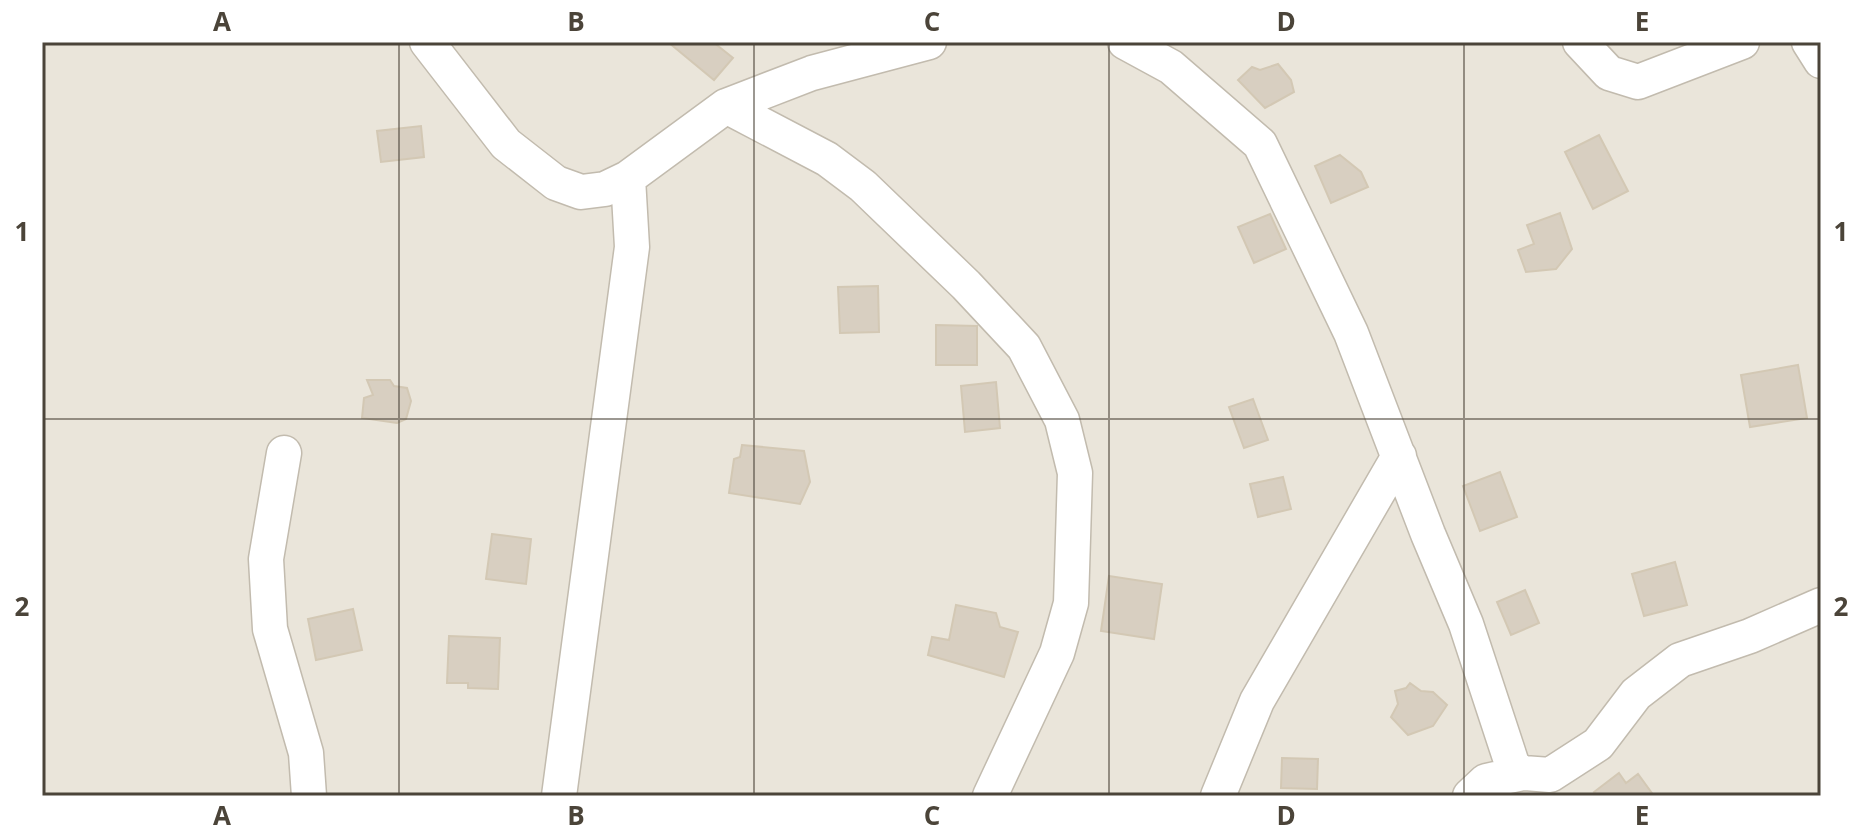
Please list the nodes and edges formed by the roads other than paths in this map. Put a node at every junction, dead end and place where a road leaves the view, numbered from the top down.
1 (427, 42) edge
2 (929, 42) edge
3 (1125, 42) edge
4 (1580, 42) edge
5 (1742, 42) edge
6 (1809, 42) edge
7 (1821, 61) edge
8 (726, 106) junction
9 (628, 178) junction
10 (284, 453) dead end
11 (1399, 456) junction
12 (1821, 605) edge
13 (1540, 782) edge
14 (309, 796) edge
15 (559, 796) edge
16 (990, 796) edge
17 (1218, 796) edge
18 (1470, 796) edge

1 - 9 street
2 - 8 street
3 - 11 street
4 - 5 street
6 - 7 street
8 - 9 street
8 - 16 street
9 - 15 street
10 - 14 street
11 - 13 street
11 - 17 street
12 - 13 street
13 - 18 street

